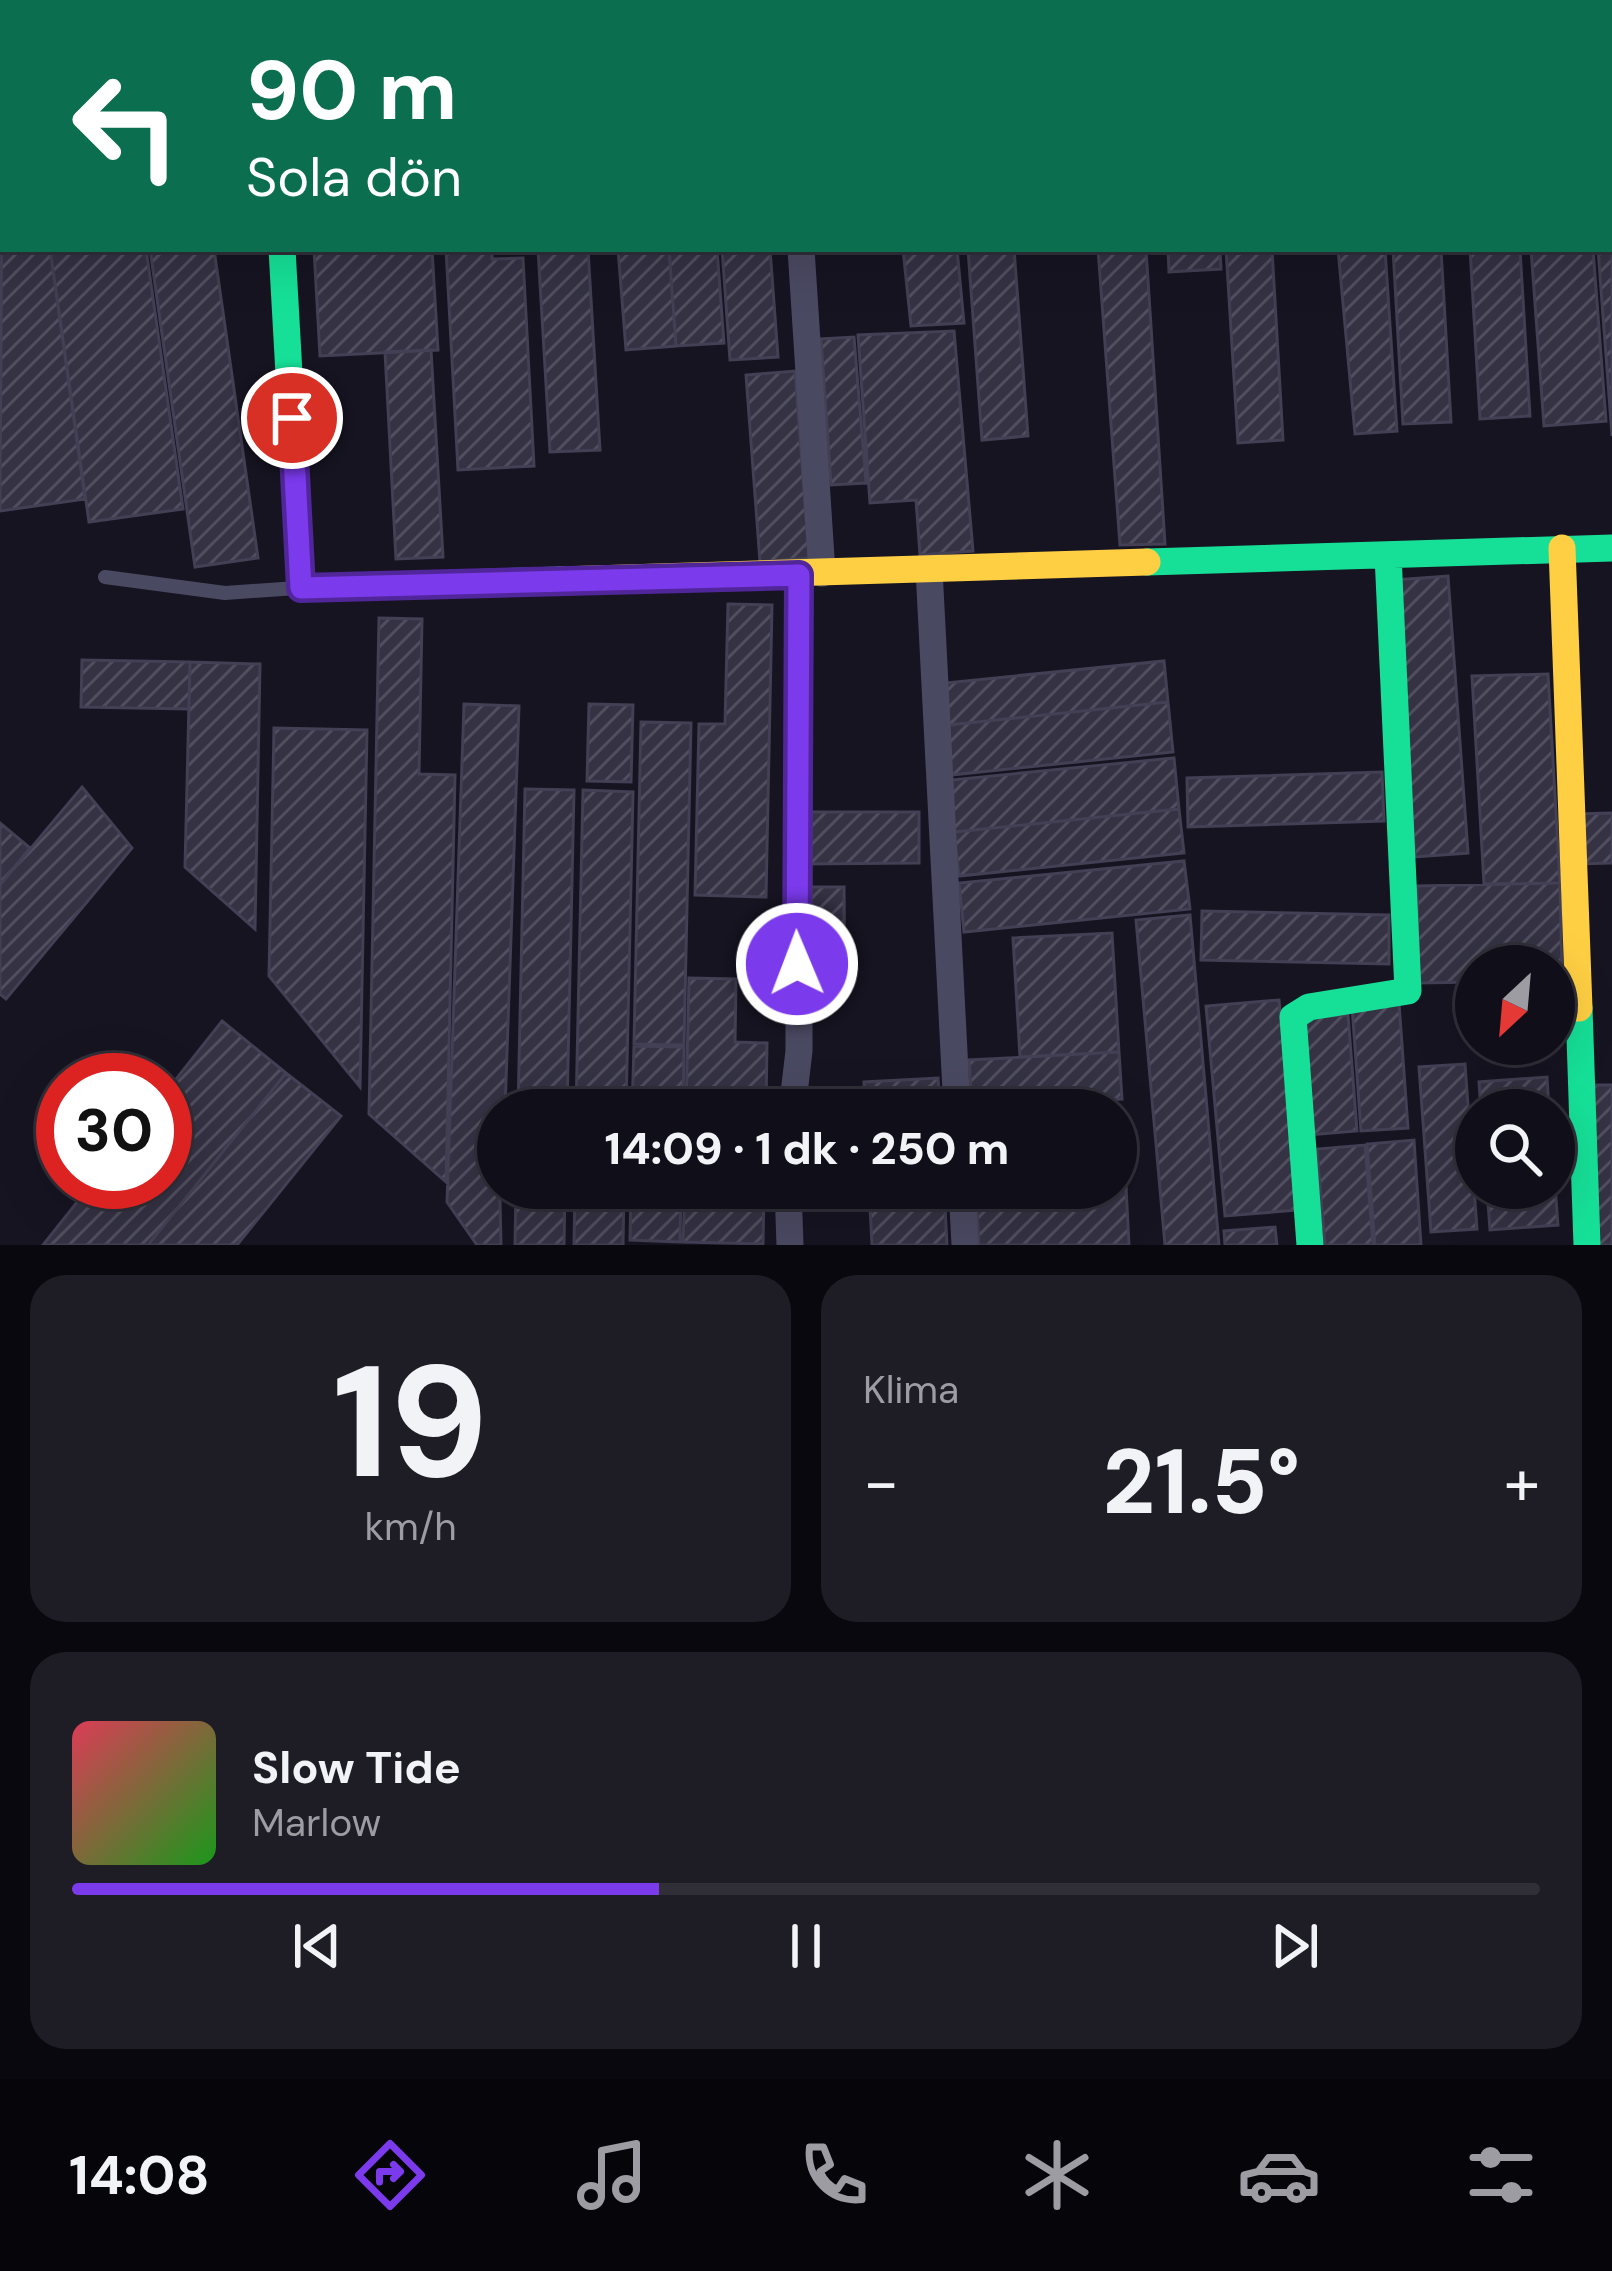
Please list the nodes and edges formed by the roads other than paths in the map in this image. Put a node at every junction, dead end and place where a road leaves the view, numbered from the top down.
1 (282, 252) edge
2 (800, 252) edge
3 (1562, 548) junction
4 (1612, 548) edge
5 (1388, 555) junction
6 (929, 569) junction
7 (810, 574) junction
8 (105, 577) dead end
9 (301, 588) junction
10 (794, 1089) edge
11 (956, 1089) edge
12 (789, 1209) edge
13 (963, 1209) edge
14 (790, 1245) edge
15 (965, 1245) edge
16 (1310, 1245) edge
17 (1587, 1245) edge

1 - 9 street
2 - 7 street
3 - 4 street
3 - 5 street
3 - 17 street
5 - 6 street
5 - 16 street
6 - 7 street
6 - 11 street
7 - 9 street
7 - 10 street
8 - 9 lane
12 - 14 street
13 - 15 street

